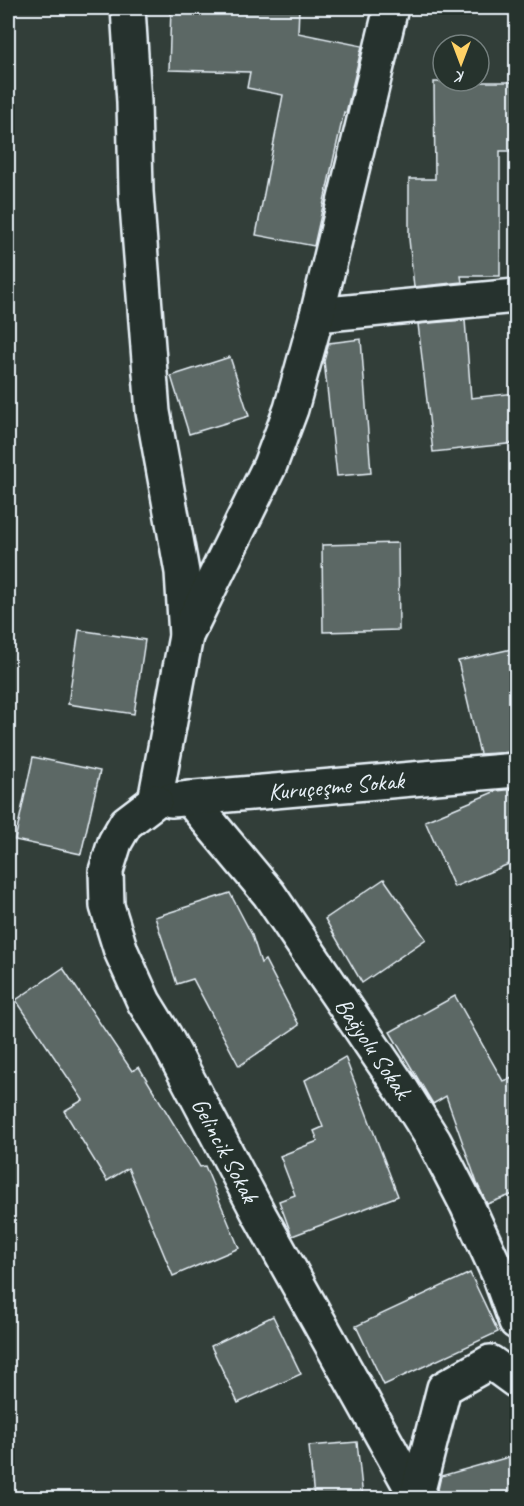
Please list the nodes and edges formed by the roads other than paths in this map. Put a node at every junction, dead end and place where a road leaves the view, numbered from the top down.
1 (128, 8) edge
2 (391, 8) edge
3 (516, 296) edge
4 (317, 315) junction
5 (186, 636) junction
6 (516, 770) edge
7 (189, 798) junction
8 (155, 801) junction
9 (516, 1322) edge
10 (516, 1382) edge
11 (417, 1498) edge

1 - 5 street
2 - 4 street
3 - 4 street
4 - 5 street
5 - 8 street
6 - 7 street, Kuruçeşme Sokak
7 - 8 street, Kuruçeşme Sokak
7 - 9 street, Bağyolu Sokak
8 - 11 street, Gelincik Sokak
10 - 11 street

